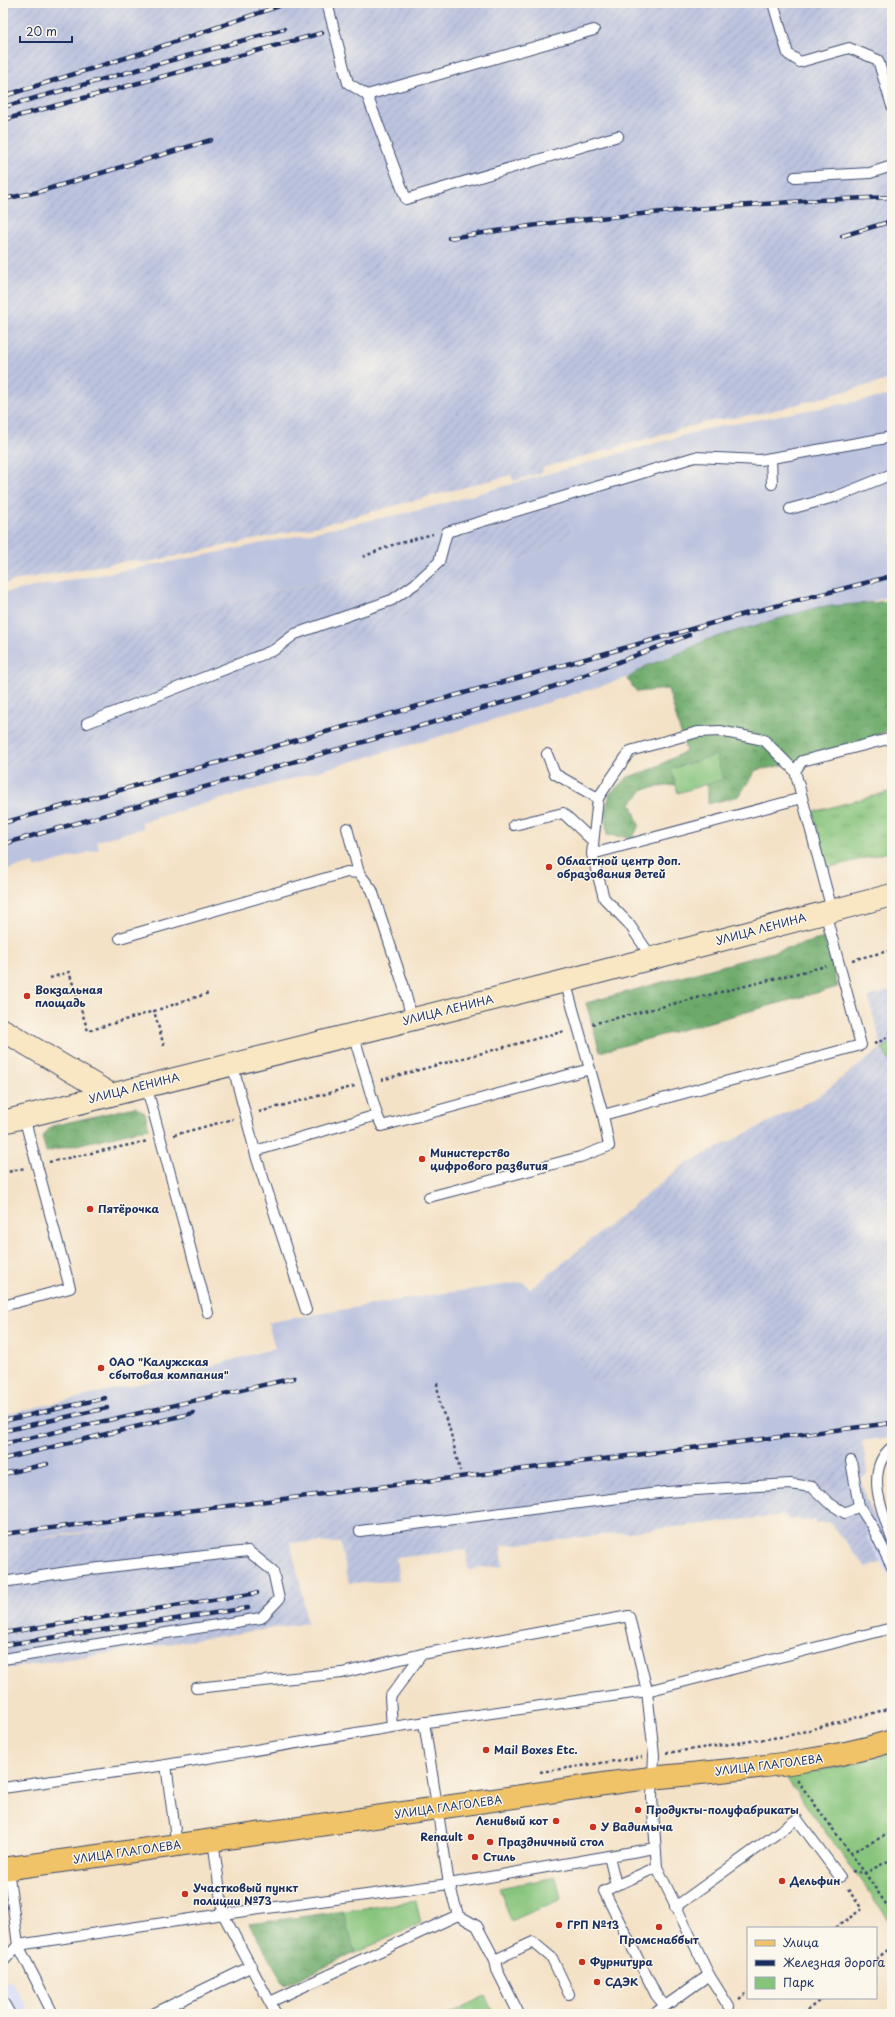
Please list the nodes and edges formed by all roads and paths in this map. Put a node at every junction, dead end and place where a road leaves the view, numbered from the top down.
1 (327, 3) edge
2 (773, 3) edge
3 (594, 30) dead end
4 (367, 95) junction
5 (892, 106) edge
6 (618, 136) dead end
7 (892, 166) edge
8 (795, 177) dead end
9 (892, 437) edge
10 (772, 458) junction
11 (892, 474) edge
12 (772, 484) dead end
13 (790, 508) dead end
14 (448, 532) junction
15 (363, 557) dead end
16 (87, 723) dead end
17 (892, 738) edge
18 (547, 754) dead end
19 (795, 771) junction
20 (598, 798) junction
21 (802, 798) junction
22 (514, 825) dead end
23 (348, 828) dead end
24 (593, 841) junction
25 (592, 854) junction
26 (359, 873) junction
27 (892, 895) edge
28 (829, 911) junction
29 (120, 938) dead end
30 (892, 950) edge
31 (652, 958) junction
32 (839, 963) junction
33 (50, 978) dead end
34 (565, 981) junction
35 (209, 993) dead end
36 (154, 1010) junction
37 (412, 1019) junction
38 (579, 1028) junction
39 (3, 1030) edge
40 (892, 1030) edge
41 (353, 1033) junction
42 (164, 1046) dead end
43 (861, 1046) junction
44 (232, 1063) junction
45 (590, 1069) junction
46 (368, 1083) junction
47 (146, 1085) junction
48 (110, 1094) junction
49 (377, 1115) junction
50 (247, 1116) junction
51 (603, 1116) junction
52 (13, 1120) edge
53 (161, 1138) junction
54 (255, 1151) junction
55 (38, 1164) junction
56 (3, 1173) edge
57 (429, 1197) dead end
58 (3, 1306) edge
59 (306, 1310) dead end
60 (208, 1313) dead end
61 (438, 1383) dead end
62 (892, 1447) edge
63 (851, 1461) dead end
64 (460, 1471) dead end
65 (859, 1506) junction
66 (360, 1531) dead end
67 (892, 1539) edge
68 (892, 1567) edge
69 (3, 1582) edge
70 (892, 1628) edge
71 (422, 1654) junction
72 (3, 1659) edge
73 (196, 1688) dead end
74 (647, 1692) junction
75 (424, 1722) junction
76 (392, 1727) junction
77 (892, 1742) edge
78 (166, 1765) junction
79 (653, 1778) junction
80 (797, 1780) dead end
81 (3, 1788) edge
82 (437, 1809) junction
83 (892, 1832) edge
84 (213, 1840) junction
85 (177, 1845) junction
86 (655, 1848) junction
87 (850, 1853) junction
88 (609, 1856) junction
89 (892, 1859) edge
90 (657, 1867) junction
91 (6, 1869) edge
92 (865, 1873) junction
93 (840, 1877) junction
94 (449, 1884) junction
95 (616, 1885) junction
96 (675, 1907) junction
97 (892, 1913) edge
98 (223, 1914) junction
99 (458, 1915) junction
100 (836, 1927) edge
101 (18, 1946) junction
102 (892, 1947) edge
103 (877, 1958) edge
104 (495, 1960) junction
105 (3, 1962) edge
106 (252, 1966) junction
107 (709, 1975) junction
108 (569, 1994) dead end
109 (822, 1999) edge
110 (3, 2002) edge
111 (270, 2002) junction
112 (665, 2006) junction
113 (729, 2007) dead end
114 (10, 2014) edge
115 (53, 2014) edge
116 (153, 2014) edge
117 (276, 2014) edge
118 (519, 2014) edge
119 (654, 2014) edge
120 (802, 2014) edge

1 - 4 lane
2 - 5 lane
3 - 4 lane
4 - 6 lane
7 - 8 lane
9 - 10 lane
10 - 12 lane
10 - 14 lane
11 - 13 lane
14 - 15 path
14 - 16 lane
17 - 19 lane
18 - 20 lane
19 - 20 lane
19 - 21 lane
20 - 24 lane
21 - 25 lane
21 - 28 lane
22 - 24 lane
23 - 26 lane
24 - 25 lane
25 - 31 lane
26 - 29 lane
26 - 37 lane
27 - 28 main road, УЛИЦА ЛЕНИНА
28 - 31 main road, УЛИЦА ЛЕНИНА
28 - 32 lane
30 - 32 path
31 - 34 main road, УЛИЦА ЛЕНИНА
32 - 38 path
32 - 43 lane
33 - 36 path
34 - 37 main road, УЛИЦА ЛЕНИНА
34 - 38 lane
35 - 36 path
36 - 42 path
37 - 41 main road, УЛИЦА ЛЕНИНА
38 - 45 lane
38 - 46 path
39 - 48 main road
40 - 43 path
41 - 44 main road, УЛИЦА ЛЕНИНА
41 - 46 lane
43 - 51 lane
44 - 47 main road, УЛИЦА ЛЕНИНА
44 - 50 lane
45 - 49 lane
45 - 51 lane
46 - 49 lane
46 - 50 path
47 - 48 main road, УЛИЦА ЛЕНИНА
47 - 53 lane
48 - 52 main road, УЛИЦА ЛЕНИНА
49 - 54 lane
50 - 53 path
50 - 54 lane
51 - 57 lane
52 - 55 lane
53 - 55 path
53 - 60 lane
54 - 59 lane
55 - 56 path
55 - 58 lane
61 - 64 path
62 - 67 lane
63 - 65 lane
65 - 66 lane
65 - 68 lane
69 - 72 lane
70 - 74 lane
71 - 73 lane
71 - 74 lane
71 - 76 lane
74 - 75 lane
74 - 79 lane
75 - 76 lane
75 - 82 lane
76 - 78 lane
77 - 79 main road, УЛИЦА ГЛАГОЛЕВА
78 - 81 lane
78 - 85 lane
79 - 82 main road, УЛИЦА ГЛАГОЛЕВА
79 - 86 lane
80 - 87 path
82 - 84 main road, УЛИЦА ГЛАГОЛЕВА
82 - 94 lane
83 - 87 path
84 - 85 main road, УЛИЦА ГЛАГОЛЕВА
84 - 98 lane
85 - 91 main road, УЛИЦА ГЛАГОЛЕВА
86 - 88 lane
86 - 90 lane
87 - 92 path
88 - 94 lane
88 - 95 lane
89 - 92 path
90 - 95 lane
90 - 96 lane
91 - 101 lane
92 - 93 path
92 - 97 path
93 - 96 lane
93 - 100 path
94 - 98 lane
94 - 99 lane
95 - 112 lane
96 - 107 lane
98 - 101 lane
98 - 106 lane
99 - 104 lane
99 - 111 lane
101 - 105 lane
101 - 115 lane
102 - 103 path
104 - 108 lane
104 - 118 lane
106 - 111 lane
106 - 116 lane
107 - 112 lane
107 - 113 lane
109 - 120 path
110 - 114 lane
111 - 117 lane
112 - 119 lane

